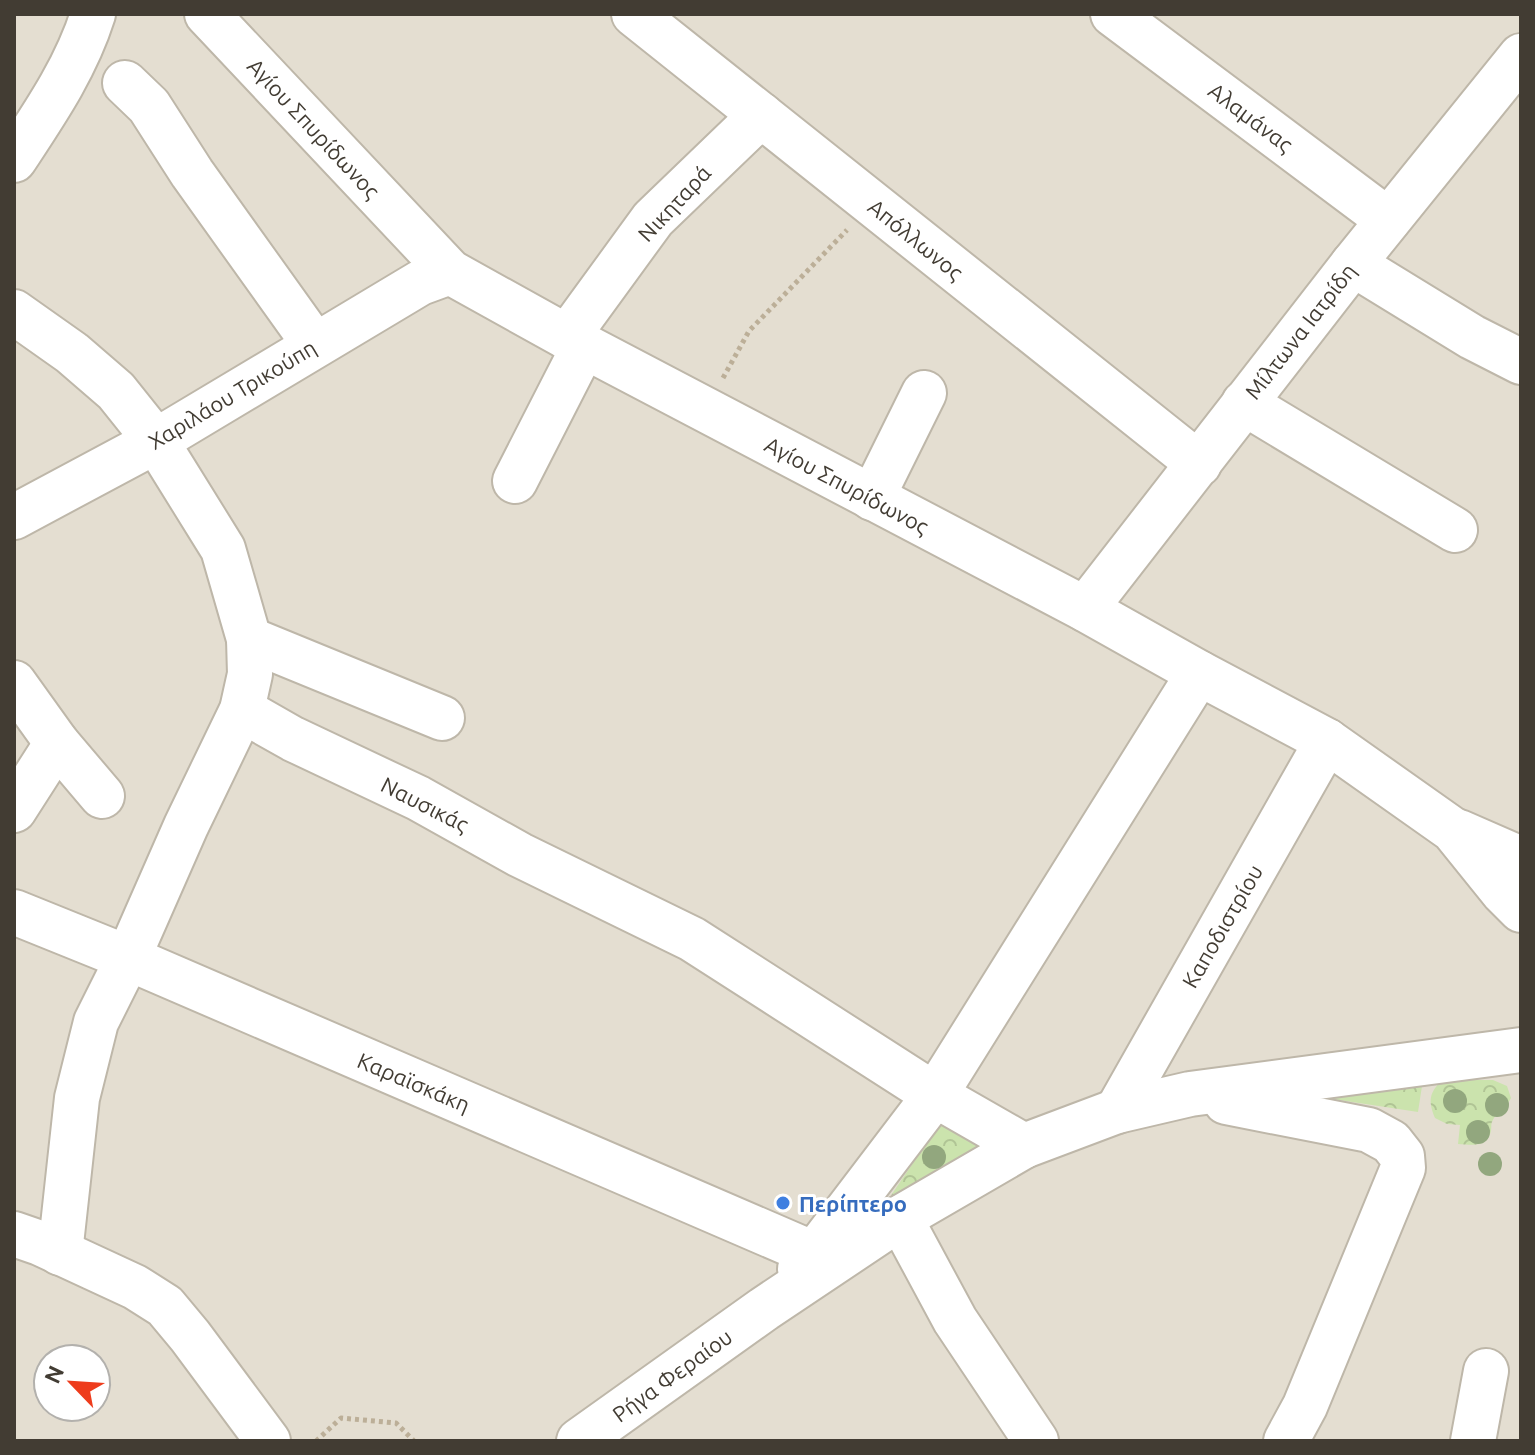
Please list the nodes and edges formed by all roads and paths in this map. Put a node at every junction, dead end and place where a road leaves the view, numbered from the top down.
1 (93, 14) edge
2 (207, 14) edge
3 (634, 14) edge
4 (1113, 14) edge
5 (1521, 56) edge
6 (125, 83) dead end
7 (761, 115) junction
8 (14, 160) edge
9 (872, 204) junction
10 (1388, 220) junction
11 (1353, 264) junction
12 (450, 272) junction
13 (14, 312) edge
14 (575, 342) junction
15 (315, 345) junction
16 (1521, 362) edge
17 (924, 393) dead end
18 (1244, 403) junction
19 (706, 410) junction
20 (156, 441) junction
21 (1199, 464) junction
22 (515, 481) dead end
23 (872, 498) junction
24 (14, 517) edge
25 (1455, 530) dead end
26 (1085, 609) junction
27 (249, 639) junction
28 (1199, 673) junction
29 (14, 683) edge
30 (242, 710) junction
31 (442, 718) dead end
32 (1327, 741) junction
33 (57, 743) junction
34 (102, 796) dead end
35 (14, 810) edge
36 (1453, 830) junction
37 (1521, 859) edge
38 (1521, 910) edge
39 (14, 912) edge
40 (128, 958) junction
41 (1521, 1050) edge
42 (1190, 1094) junction
43 (935, 1095) junction
44 (1117, 1111) junction
45 (1024, 1146) junction
46 (900, 1218) junction
47 (14, 1234) edge
48 (60, 1253) junction
49 (814, 1254) junction
50 (764, 1309) junction
51 (1486, 1371) dead end
52 (268, 1441) edge
53 (316, 1441) edge
54 (414, 1441) edge
55 (579, 1441) edge
56 (1036, 1441) edge
57 (1286, 1441) edge
58 (1473, 1441) edge

1 - 8 street
2 - 12 street, Αγίου Σπυρίδωνος
3 - 7 street, Απόλλωνος
4 - 10 street, Αλαμάνας
5 - 10 street, Μίλτωνα Ιατρίδη
6 - 15 street
7 - 9 street, Απόλλωνος
7 - 14 street, Νικηταρά
9 - 19 path
9 - 21 street, Απόλλωνος
10 - 11 street, Μίλτωνα Ιατρίδη
11 - 16 street
11 - 18 street, Μίλτωνα Ιατρίδη
12 - 14 street, Αγίου Σπυρίδωνος
12 - 15 street, Χαριλάου Τρικούπη
13 - 20 street
14 - 19 street, Αγίου Σπυρίδωνος
14 - 22 street, Νικηταρά
15 - 20 street, Χαριλάου Τρικούπη
17 - 23 street
18 - 21 street, Μίλτωνα Ιατρίδη
18 - 25 street
19 - 23 street, Αγίου Σπυρίδωνος
20 - 24 street, Χαριλάου Τρικούπη
20 - 27 street
21 - 26 street, Μίλτωνα Ιατρίδη
23 - 26 street, Αγίου Σπυρίδωνος
26 - 28 street, Αγίου Σπυρίδωνος
27 - 30 street
27 - 31 street
28 - 32 street, Αγίου Σπυρίδωνος
28 - 43 street
29 - 33 street
30 - 40 street
30 - 43 street, Ναυσικάς
32 - 36 street, Αγίου Σπυρίδωνος
32 - 44 street, Καποδιστρίου
33 - 34 street
33 - 35 street
36 - 37 street
36 - 38 street, Αγίου Σπυρίδωνος
39 - 40 street, Καραϊσκάκη
40 - 48 street
40 - 49 street, Καραϊσκάκη
41 - 42 street
42 - 44 street
42 - 57 street
43 - 45 street, Ναυσικάς
43 - 49 street
44 - 45 street
45 - 46 street
46 - 50 street
46 - 56 street
47 - 48 street
48 - 52 street
49 - 50 street
50 - 55 street, Ρήγα Φεραίου
51 - 58 street
53 - 54 path

